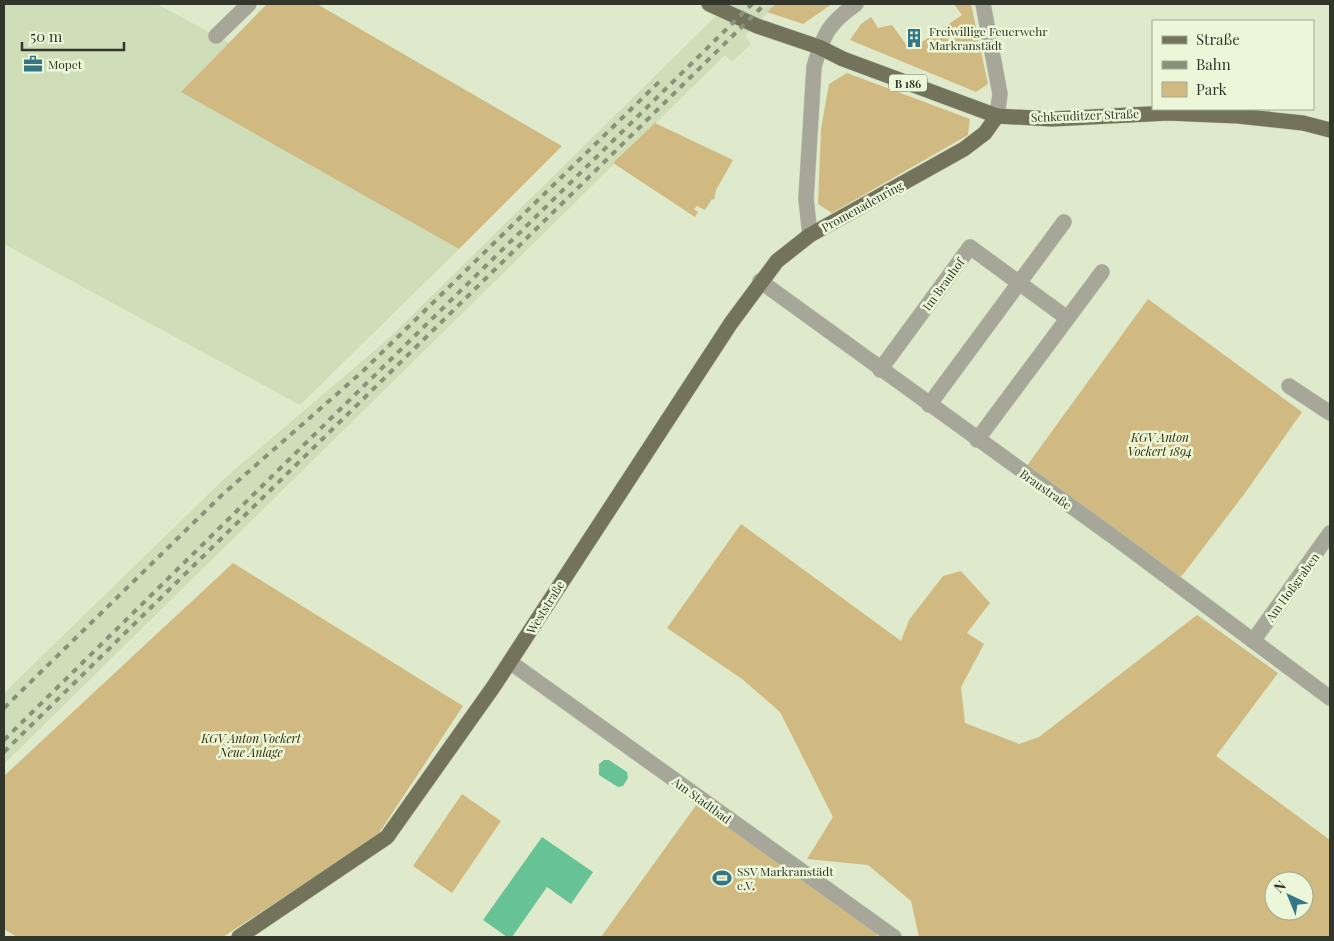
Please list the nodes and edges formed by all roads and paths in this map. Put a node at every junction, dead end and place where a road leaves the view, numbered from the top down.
1 (250, 4) edge
2 (709, 4) edge
3 (856, 4) edge
4 (983, 4) edge
5 (216, 36) dead end
6 (819, 47) junction
7 (997, 116) junction
8 (1330, 130) edge
9 (1064, 222) dead end
10 (810, 235) junction
11 (1102, 272) dead end
12 (760, 281) junction
13 (1020, 282) junction
14 (1066, 318) junction
15 (880, 370) junction
16 (1289, 386) dead end
17 (929, 406) junction
18 (1330, 413) edge
19 (977, 440) junction
20 (1330, 533) edge
21 (1253, 641) junction
22 (510, 662) junction
23 (1330, 698) edge
24 (239, 937) edge
25 (894, 937) edge

1 - 5 street
2 - 6 main road, Schkeuditzer Straße / B 186
3 - 6 street, Promenadenring
4 - 7 street
6 - 7 main road, Schkeuditzer Straße / B 186
6 - 10 street, Promenadenring
7 - 8 main road, Schkeuditzer Straße / B 186
7 - 10 main road, Promenadenring
9 - 13 street
10 - 12 main road, Weststraße
11 - 14 street
12 - 15 street, Braustraße
12 - 22 main road, Weststraße
13 - 14 street, Im Brauhof
13 - 15 street, Im Brauhof
13 - 17 street
14 - 19 street
15 - 17 street, Braustraße
16 - 18 street
17 - 19 street, Braustraße
19 - 21 street, Braustraße
20 - 21 street, Am Hoßgraben
21 - 23 street, Braustraße
22 - 24 main road, Weststraße
22 - 25 street, Am Stadtbad

